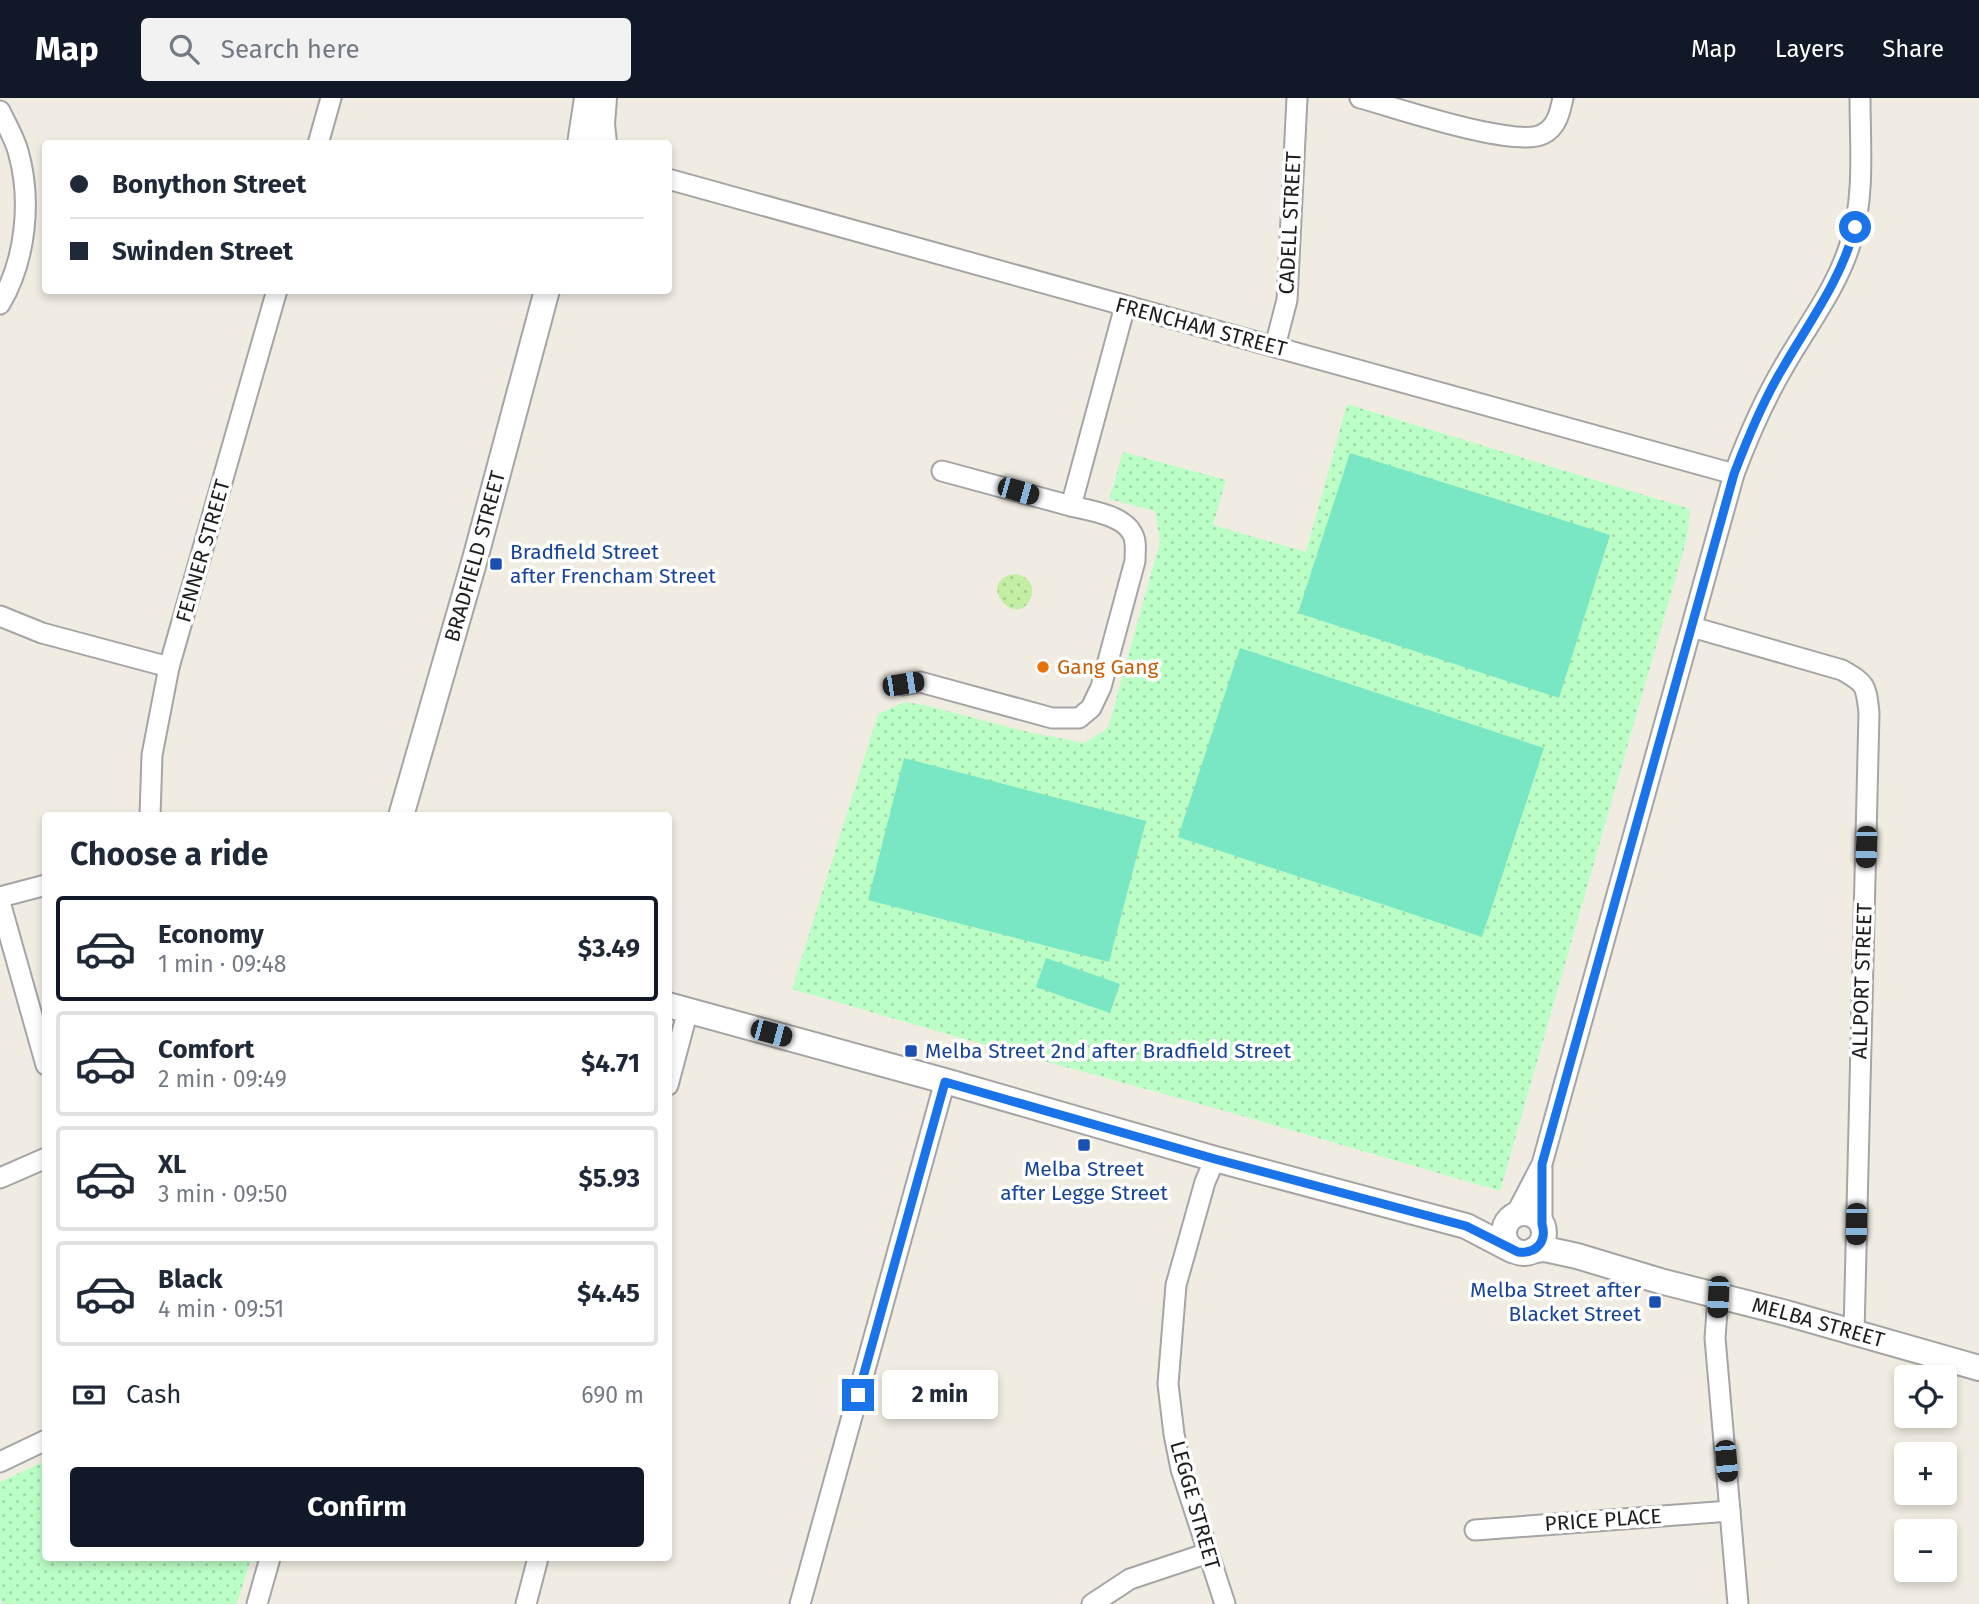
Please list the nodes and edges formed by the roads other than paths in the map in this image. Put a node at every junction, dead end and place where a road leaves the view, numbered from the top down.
1 (331, 98) edge
2 (587, 98) edge
3 (604, 98) edge
4 (1297, 98) edge
5 (1360, 98) edge
6 (1563, 98) edge
7 (1860, 98) edge
8 (0, 111) edge
9 (319, 140) edge
10 (583, 140) edge
11 (603, 140) edge
12 (672, 180) edge
13 (276, 294) edge
14 (547, 294) edge
15 (0, 304) edge
16 (1125, 306) junction
17 (1275, 346) junction
18 (942, 471) dead end
19 (1734, 474) junction
20 (1070, 506) junction
21 (0, 616) edge
22 (1692, 627) junction
23 (169, 667) junction
24 (903, 684) dead end
25 (150, 812) edge
26 (404, 812) edge
27 (42, 886) edge
28 (0, 897) edge
29 (0, 902) edge
30 (678, 1008) edge
31 (42, 1051) edge
32 (672, 1054) edge
33 (945, 1082) junction
34 (1215, 1159) junction
35 (42, 1160) edge
36 (1542, 1164) junction
37 (0, 1178) edge
38 (1513, 1216) junction
39 (1542, 1224) junction
40 (1466, 1226) junction
41 (1523, 1250) junction
42 (1577, 1256) junction
43 (1718, 1297) junction
44 (1854, 1333) junction
45 (1979, 1368) edge
46 (42, 1442) edge
47 (0, 1462) edge
48 (1730, 1511) junction
49 (1475, 1530) dead end
50 (1208, 1553) junction
51 (269, 1561) edge
52 (537, 1561) edge
53 (257, 1604) edge
54 (526, 1604) edge
55 (800, 1604) edge
56 (1092, 1604) edge
57 (1225, 1604) edge
58 (1738, 1604) edge

1 - 9 street
2 - 10 street
3 - 11 street
4 - 17 street, CADELL STREET
5 - 6 street
7 - 19 street
8 - 15 street
12 - 16 street, FRENCHAM STREET
13 - 23 street, FENNER STREET
14 - 26 street, BRADFIELD STREET
16 - 17 street, FRENCHAM STREET
16 - 20 street
17 - 19 street, FRENCHAM STREET
18 - 20 street
19 - 22 street
20 - 24 street
21 - 23 street
22 - 36 street
22 - 44 street, ALLPORT STREET
23 - 25 street, FENNER STREET
27 - 28 street
29 - 31 street
30 - 32 street
30 - 33 street, MELBA STREET
33 - 34 street, MELBA STREET
33 - 55 street
34 - 40 street, MELBA STREET
34 - 50 street, LEGGE STREET
35 - 37 street
36 - 38 street
36 - 39 street
38 - 39 street
38 - 40 street, MELBA STREET
38 - 41 street
39 - 41 street
39 - 42 street, MELBA STREET
40 - 41 street, MELBA STREET
41 - 42 street, MELBA STREET
42 - 43 street, MELBA STREET
43 - 44 street, MELBA STREET
43 - 48 street
44 - 45 street, MELBA STREET
46 - 47 street
48 - 49 street, PRICE PLACE
48 - 58 street
50 - 56 street
50 - 57 street, LEGGE STREET
51 - 53 street
52 - 54 street

